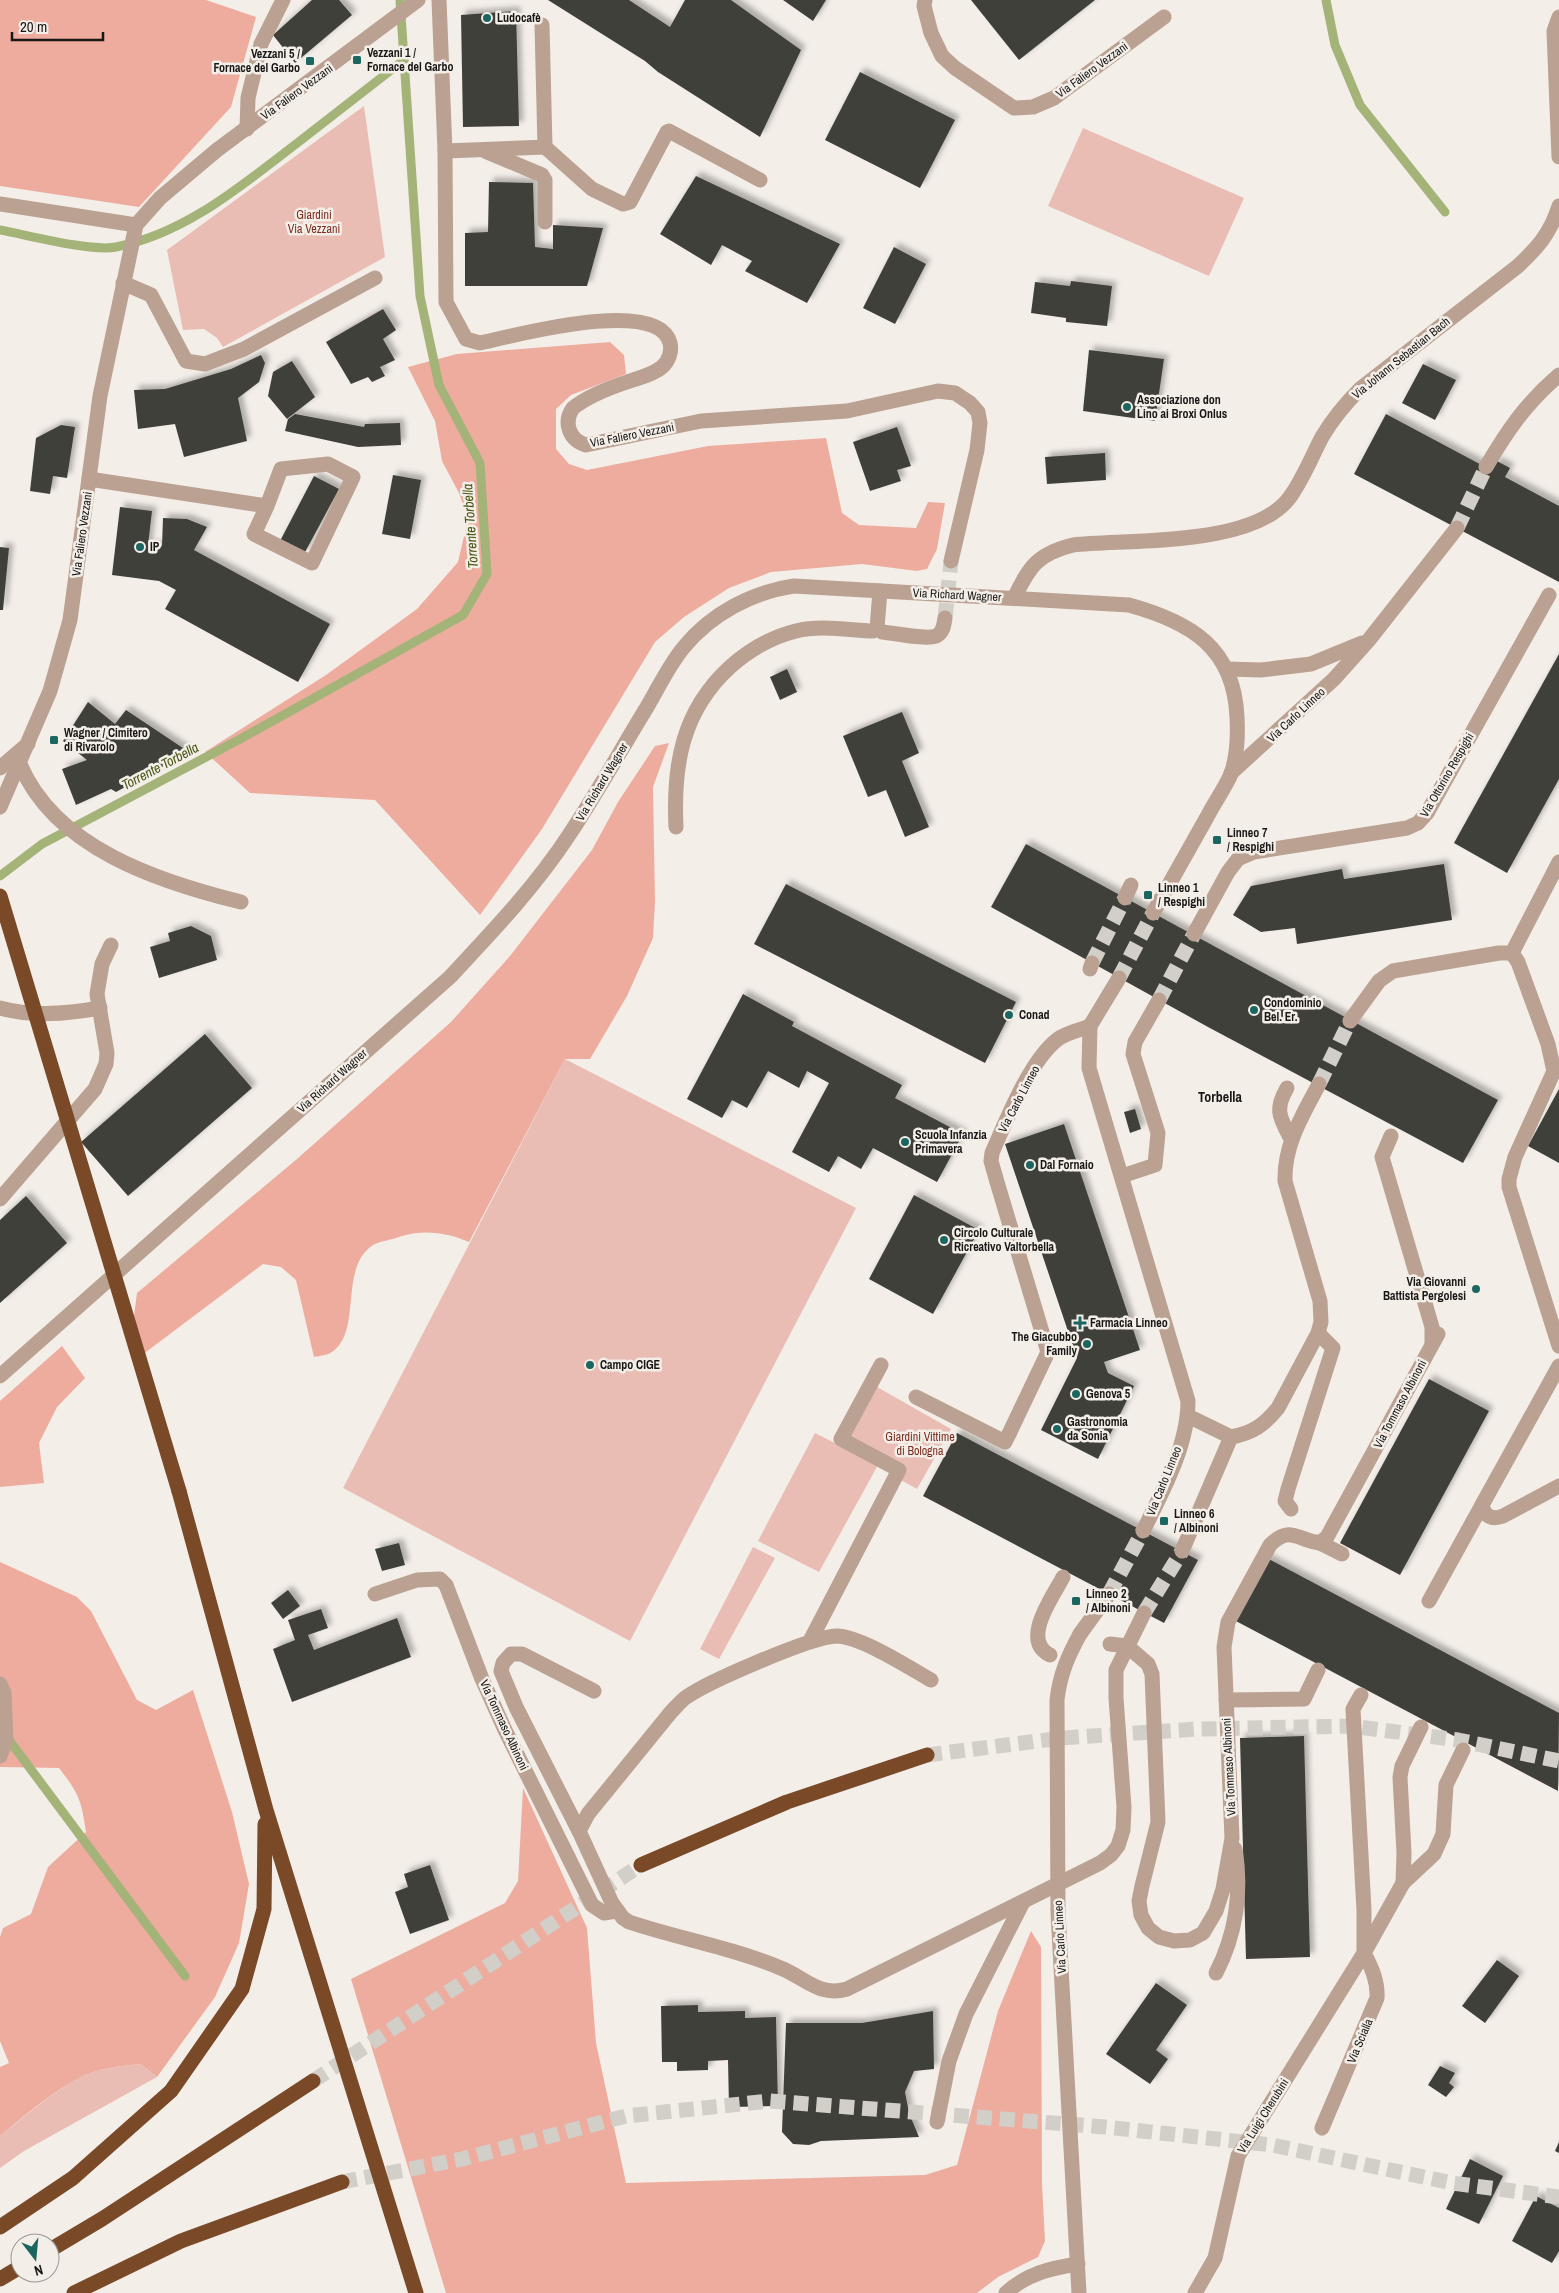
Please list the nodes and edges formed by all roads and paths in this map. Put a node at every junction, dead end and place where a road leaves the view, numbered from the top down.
1 (283, 0) edge
2 (418, 0) edge
3 (439, 0) edge
4 (925, 0) edge
5 (1164, 17) dead end
6 (1559, 17) edge
7 (542, 25) dead end
8 (247, 129) junction
9 (545, 146) junction
10 (482, 149) junction
11 (445, 151) junction
12 (1559, 157) edge
13 (760, 180) dead end
14 (0, 204) edge
15 (1559, 206) edge
16 (545, 222) dead end
17 (136, 225) junction
18 (125, 278) junction
19 (375, 278) dead end
20 (1559, 375) edge
21 (1486, 467) tunnel mouth
22 (89, 479) junction
23 (267, 506) junction
24 (1457, 528) tunnel mouth
25 (951, 561) tunnel mouth
26 (880, 591) junction
27 (1549, 594) dead end
28 (1014, 598) junction
29 (945, 618) tunnel mouth
30 (877, 628) junction
31 (1368, 641) junction
32 (1226, 669) junction
33 (28, 744) junction
34 (20, 764) junction
35 (0, 768) edge
36 (1231, 773) junction
37 (0, 807) edge
38 (676, 828) dead end
39 (1559, 862) edge
40 (0, 896) edge
41 (241, 902) dead end
42 (1153, 913) tunnel mouth
43 (1194, 934) tunnel mouth
44 (112, 945) dead end
45 (1512, 953) junction
46 (1119, 978) tunnel mouth
47 (1159, 1000) tunnel mouth
48 (0, 1008) edge
49 (100, 1008) junction
50 (1350, 1021) tunnel mouth
51 (1090, 1026) junction
52 (1318, 1084) tunnel mouth
53 (1287, 1088) dead end
54 (1391, 1136) dead end
55 (1291, 1139) junction
56 (1122, 1176) junction
57 (0, 1199) edge
58 (1318, 1333) junction
59 (1559, 1346) edge
60 (881, 1365) dead end
61 (1559, 1366) edge
62 (0, 1376) edge
63 (916, 1397) dead end
64 (1188, 1416) junction
65 (1231, 1437) junction
66 (1559, 1486) edge
67 (1482, 1505) junction
68 (1291, 1510) dead end
69 (1143, 1531) tunnel mouth
70 (1320, 1543) junction
71 (1182, 1551) tunnel mouth
72 (1342, 1554) dead end
73 (1063, 1577) dead end
74 (375, 1594) dead end
75 (1109, 1594) tunnel mouth
76 (1429, 1601) dead end
77 (1144, 1613) tunnel mouth
78 (810, 1641) junction
79 (1110, 1644) dead end
80 (1127, 1646) junction
81 (1050, 1656) dead end
82 (1318, 1670) dead end
83 (931, 1680) dead end
84 (0, 1684) edge
85 (594, 1691) dead end
86 (1361, 1695) dead end
87 (1226, 1700) junction
88 (1421, 1727) dead end
89 (1463, 1750) dead end
90 (927, 1755) tunnel mouth
91 (0, 1756) edge
92 (266, 1810) junction
93 (579, 1831) junction
94 (1232, 1838) junction
95 (641, 1865) tunnel mouth
96 (1404, 1883) junction
97 (1023, 1902) junction
98 (616, 1911) junction
99 (1364, 1953) junction
100 (1216, 1973) dead end
101 (313, 2081) tunnel mouth
102 (937, 2122) dead end
103 (1322, 2128) dead end
104 (342, 2182) tunnel mouth
105 (0, 2227) edge
106 (60, 2244) edge
107 (1078, 2264) junction
108 (74, 2293) edge
109 (416, 2293) edge
110 (1006, 2293) edge
111 (1079, 2293) edge
112 (1196, 2293) edge

1 - 8 street, Via Faliero Vezzani
2 - 8 street, Via Faliero Vezzani
3 - 11 street, Via Faliero Vezzani
4 - 5 street, Via Faliero Vezzani
6 - 12 street
7 - 9 street
8 - 17 street, Via Faliero Vezzani
9 - 10 street
9 - 13 street
10 - 11 street
10 - 16 street
11 - 25 street, Via Faliero Vezzani
14 - 17 street
15 - 28 street, Via Johann Sebastian Bach
17 - 18 street, Via Faliero Vezzani
18 - 19 street
18 - 22 street, Via Faliero Vezzani
20 - 21 street
22 - 23 street
22 - 33 street, Via Faliero Vezzani
23 - 23 street
24 - 31 street, Via Carlo Linneo
26 - 28 street, Via Richard Wagner
26 - 30 street
26 - 62 street, Via Richard Wagner
27 - 43 street, Via Ottorino Respighi
28 - 32 street, Via Richard Wagner
29 - 30 street
30 - 38 street
31 - 32 street
31 - 36 street, Via Carlo Linneo
32 - 36 street, Via Richard Wagner
33 - 34 street
33 - 35 street, Via Faliero Vezzani
34 - 37 street
34 - 41 street
36 - 42 street, Via Carlo Linneo
39 - 45 street
40 - 92 highway, bridge
44 - 49 street
45 - 50 street
45 - 59 street
46 - 51 street, Via Carlo Linneo
47 - 56 street
48 - 49 street
49 - 57 street
51 - 56 street, Via Carlo Linneo
51 - 63 street, Via Carlo Linneo
52 - 55 street
53 - 55 street
54 - 70 street, Via Tommaso Albinoni
55 - 58 street
56 - 64 street, Via Carlo Linneo
58 - 65 street
58 - 68 street
60 - 78 street
61 - 67 street
64 - 65 street
64 - 69 street, Via Carlo Linneo
65 - 71 street
66 - 67 street
67 - 76 street
70 - 72 street
70 - 87 street, Via Tommaso Albinoni
73 - 81 street
74 - 98 street, Via Tommaso Albinoni
75 - 107 street, Via Carlo Linneo, bridge
77 - 80 street, Via Tommaso Albinoni
78 - 83 street
78 - 93 street
79 - 80 street
80 - 94 street, Via Tommaso Albinoni
80 - 97 street, Via Tommaso Albinoni
82 - 87 street
84 - 91 street
85 - 93 street, Via Tommaso Albinoni
86 - 99 street
87 - 94 street, Via Tommaso Albinoni
88 - 96 street, Via Luigi Cherubini
89 - 96 street, Via Luigi Cherubini
90 - 95 highway
92 - 105 highway
92 - 109 highway
93 - 98 street, Via Tommaso Albinoni
94 - 100 street
96 - 99 street, Via Luigi Cherubini
97 - 98 street, Via Tommaso Albinoni
97 - 102 street
99 - 103 street, Via Scialla
99 - 112 street, Via Luigi Cherubini
101 - 106 highway
104 - 108 highway
107 - 110 street
107 - 111 street, Via Carlo Linneo, bridge

